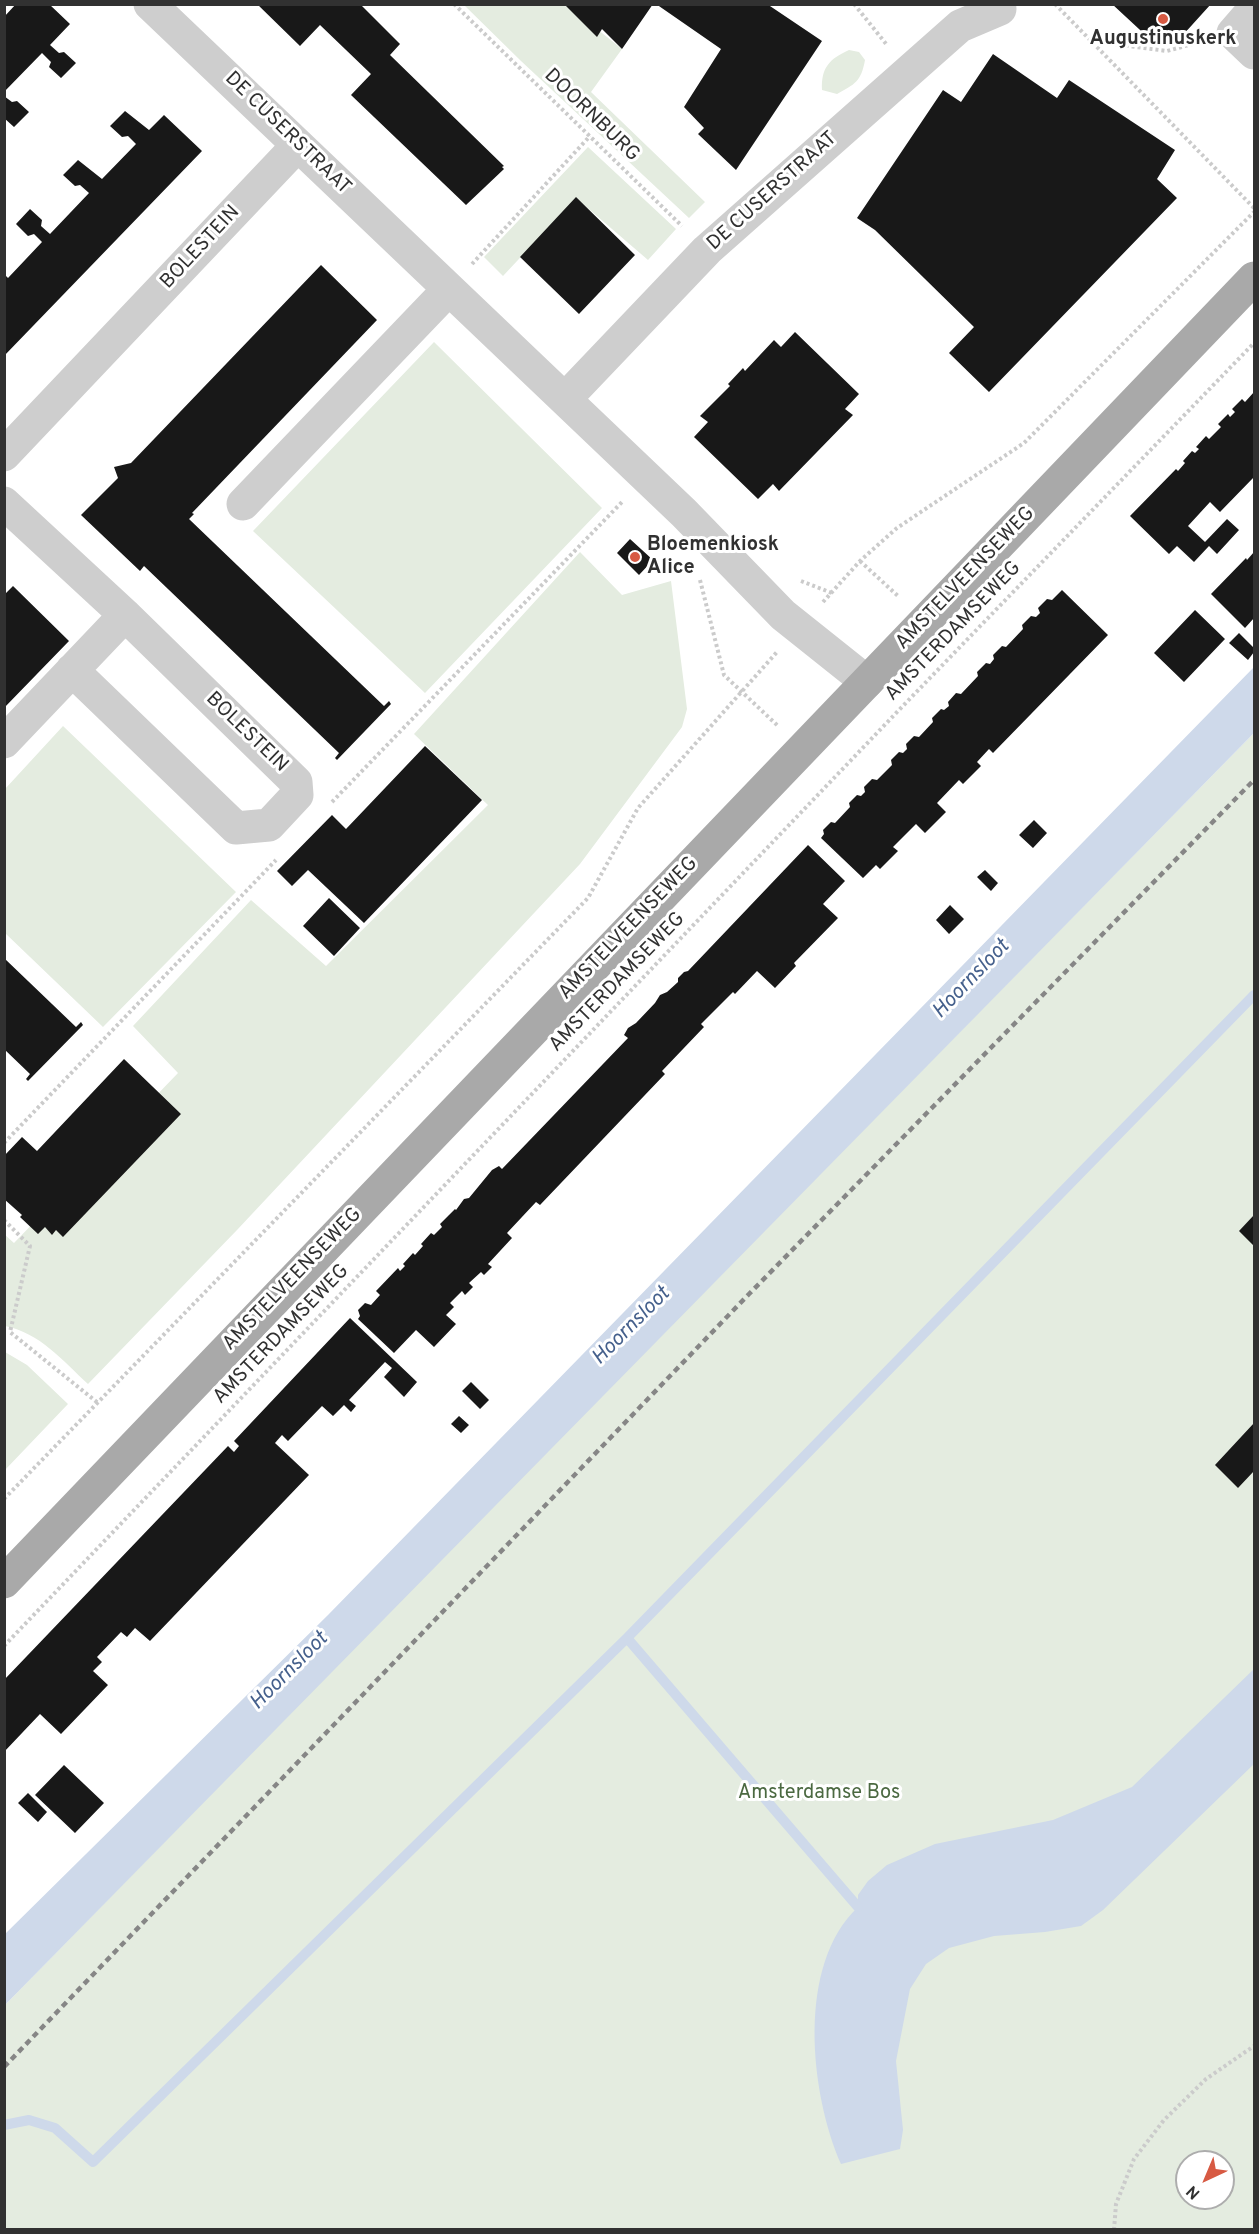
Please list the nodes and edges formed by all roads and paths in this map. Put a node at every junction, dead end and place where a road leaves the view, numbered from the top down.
1 (150, 4) edge
2 (454, 4) edge
3 (854, 4) edge
4 (1055, 4) edge
5 (1000, 9) dead end
6 (1254, 9) edge
7 (1090, 41) junction
8 (1244, 43) edge
9 (908, 72) junction
10 (590, 136) junction
11 (298, 145) junction
12 (1254, 210) edge
13 (706, 250) junction
14 (1254, 278) edge
15 (449, 289) junction
16 (1254, 343) edge
17 (565, 399) junction
18 (4, 455) edge
19 (646, 477) junction
20 (4, 503) edge
21 (243, 504) dead end
22 (698, 571) dead end
23 (124, 615) junction
24 (798, 630) junction
25 (72, 670) junction
26 (867, 682) junction
27 (741, 692) junction
28 (4, 742) edge
29 (802, 749) junction
30 (835, 778) junction
31 (328, 806) dead end
32 (280, 835) junction
33 (4, 1143) edge
34 (4, 1220) edge
35 (4, 1331) edge
36 (10, 1332) junction
37 (98, 1403) junction
38 (4, 1499) edge
39 (4, 1581) edge
40 (4, 1646) edge
41 (1254, 2046) edge
42 (1114, 2229) edge

1 - 11 street, DE CUSERSTRAAT
2 - 10 path, DOORNBURG
3 - 9 path
4 - 7 path
5 - 9 street, DE CUSERSTRAAT
6 - 8 street
7 - 8 path
7 - 12 path
9 - 13 street, DE CUSERSTRAAT
10 - 13 path, DOORNBURG
10 - 15 path
11 - 15 street, DE CUSERSTRAAT
11 - 18 street, BOLESTEIN
12 - 24 path
13 - 17 street, DE CUSERSTRAAT
14 - 26 main road, AMSTELVEENSEWEG
15 - 17 street, DE CUSERSTRAAT
15 - 21 street
16 - 30 path, AMSTERDAMSEWEG
17 - 19 street, DE CUSERSTRAAT
19 - 24 street, DE CUSERSTRAAT
19 - 31 path
20 - 23 street, BOLESTEIN
22 - 27 path
23 - 25 street
23 - 32 street, BOLESTEIN
24 - 26 street, DE CUSERSTRAAT
24 - 27 path
25 - 28 street
25 - 32 street
26 - 29 main road, AMSTELVEENSEWEG
27 - 29 path
27 - 37 path
29 - 30 path
29 - 39 main road, AMSTELVEENSEWEG
30 - 40 path, AMSTERDAMSEWEG
32 - 33 path
34 - 36 path
35 - 36 path
36 - 37 path
37 - 38 path
41 - 42 path

